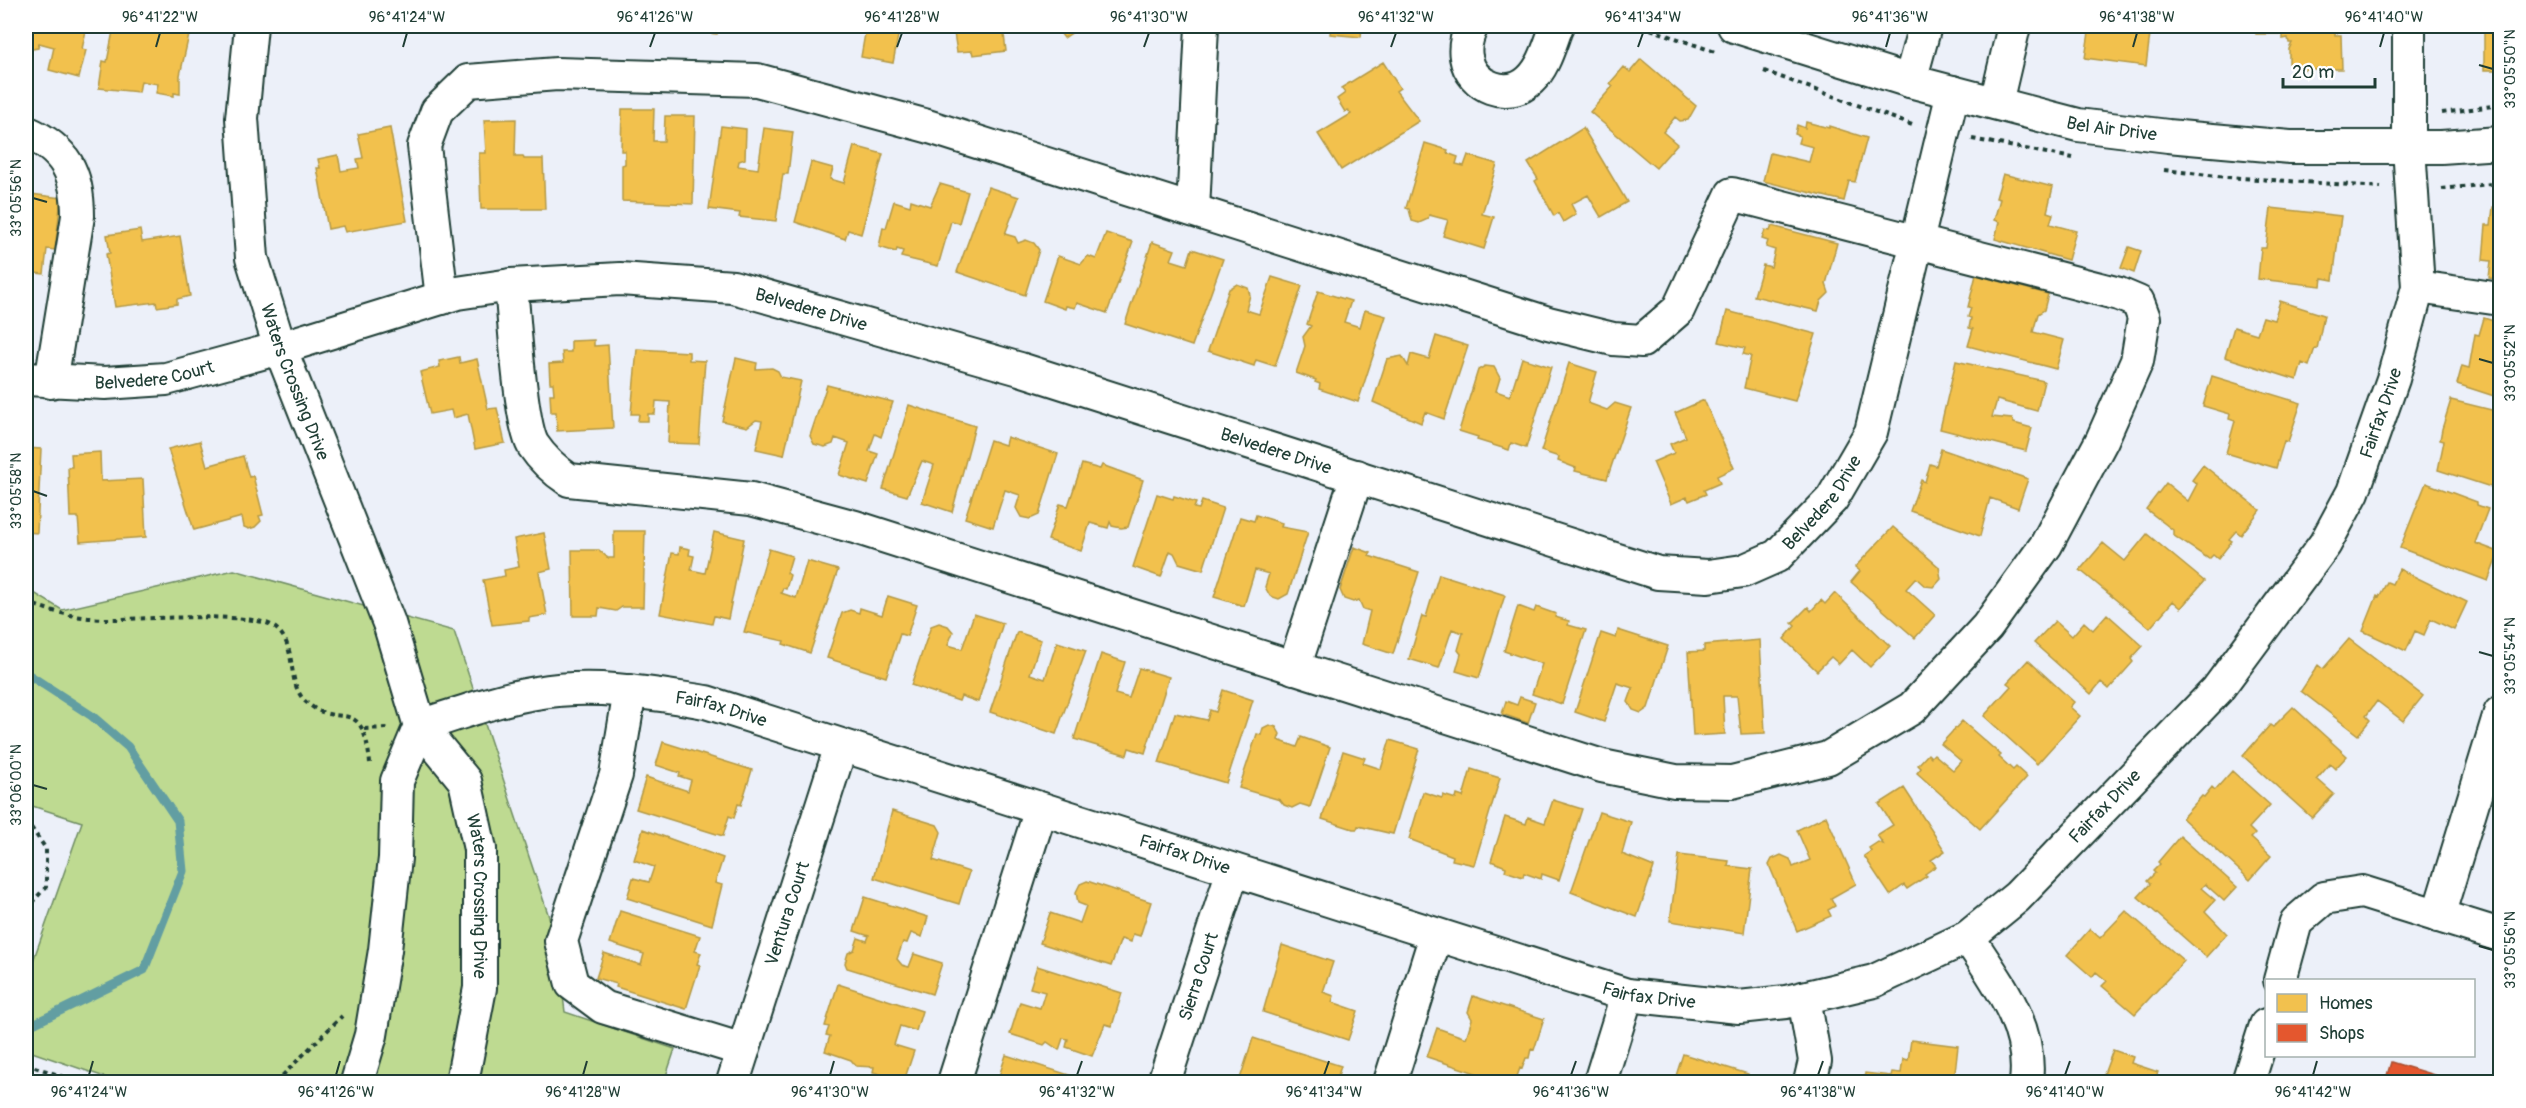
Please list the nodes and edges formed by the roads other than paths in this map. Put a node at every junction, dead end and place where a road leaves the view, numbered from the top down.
1 (251, 26) edge
2 (1202, 26) edge
3 (1472, 26) edge
4 (1557, 26) edge
5 (1734, 26) edge
6 (1925, 26) edge
7 (2014, 26) edge
8 (2409, 26) edge
9 (1910, 81) junction
10 (1953, 92) junction
11 (1996, 103) junction
12 (26, 132) edge
13 (2500, 143) edge
14 (2409, 147) junction
15 (1193, 210) junction
16 (1917, 241) junction
17 (511, 285) junction
18 (2418, 287) junction
19 (442, 298) junction
20 (2500, 299) edge
21 (280, 348) junction
22 (38, 380) edge
23 (1357, 476) junction
24 (1294, 668) junction
25 (630, 691) junction
26 (2500, 713) edge
27 (420, 726) junction
28 (841, 746) junction
29 (1041, 809) junction
30 (1233, 870) junction
31 (2438, 916) junction
32 (1436, 934) junction
33 (2500, 935) edge
34 (1968, 937) junction
35 (2281, 979) edge
36 (1627, 995) junction
37 (1804, 998) junction
38 (2265, 1028) edge
39 (743, 1050) junction
40 (357, 1083) edge
41 (462, 1083) edge
42 (733, 1083) edge
43 (954, 1083) edge
44 (1164, 1083) edge
45 (1390, 1083) edge
46 (1600, 1083) edge
47 (1810, 1083) edge
48 (2026, 1083) edge
49 (2248, 1083) edge

1 - 21 street, Waters Crossing Drive
2 - 15 street
3 - 4 street
5 - 9 street, Bel Air Drive
6 - 9 street
7 - 11 street
8 - 14 street, Fairfax Drive
9 - 10 street, Bel Air Drive
10 - 11 street, Bel Air Drive
10 - 16 street, Belvedere Drive
11 - 14 street, Bel Air Drive
12 - 22 street
13 - 14 street, Bel Air Drive
14 - 18 street, Fairfax Drive
15 - 16 street
15 - 19 street
16 - 23 street, Belvedere Drive
16 - 24 street
17 - 19 street, Belvedere Drive
17 - 23 street, Belvedere Drive
17 - 24 street
18 - 20 street
18 - 34 street, Fairfax Drive
19 - 21 street, Belvedere Drive
21 - 22 street, Belvedere Court
21 - 27 street, Waters Crossing Drive
23 - 24 street
25 - 27 street, Fairfax Drive
25 - 28 street, Fairfax Drive
25 - 39 street
26 - 31 street
27 - 40 street
27 - 41 street, Waters Crossing Drive
28 - 29 street, Fairfax Drive
28 - 39 street, Ventura Court
29 - 30 street, Fairfax Drive
29 - 43 street
30 - 32 street, Fairfax Drive
30 - 44 street, Sierra Court
31 - 33 street
31 - 35 street
32 - 36 street, Fairfax Drive
32 - 45 street
34 - 37 street, Fairfax Drive
34 - 48 street
36 - 37 street, Fairfax Drive
36 - 46 street
37 - 47 street
38 - 49 street
39 - 42 street, Ventura Court

